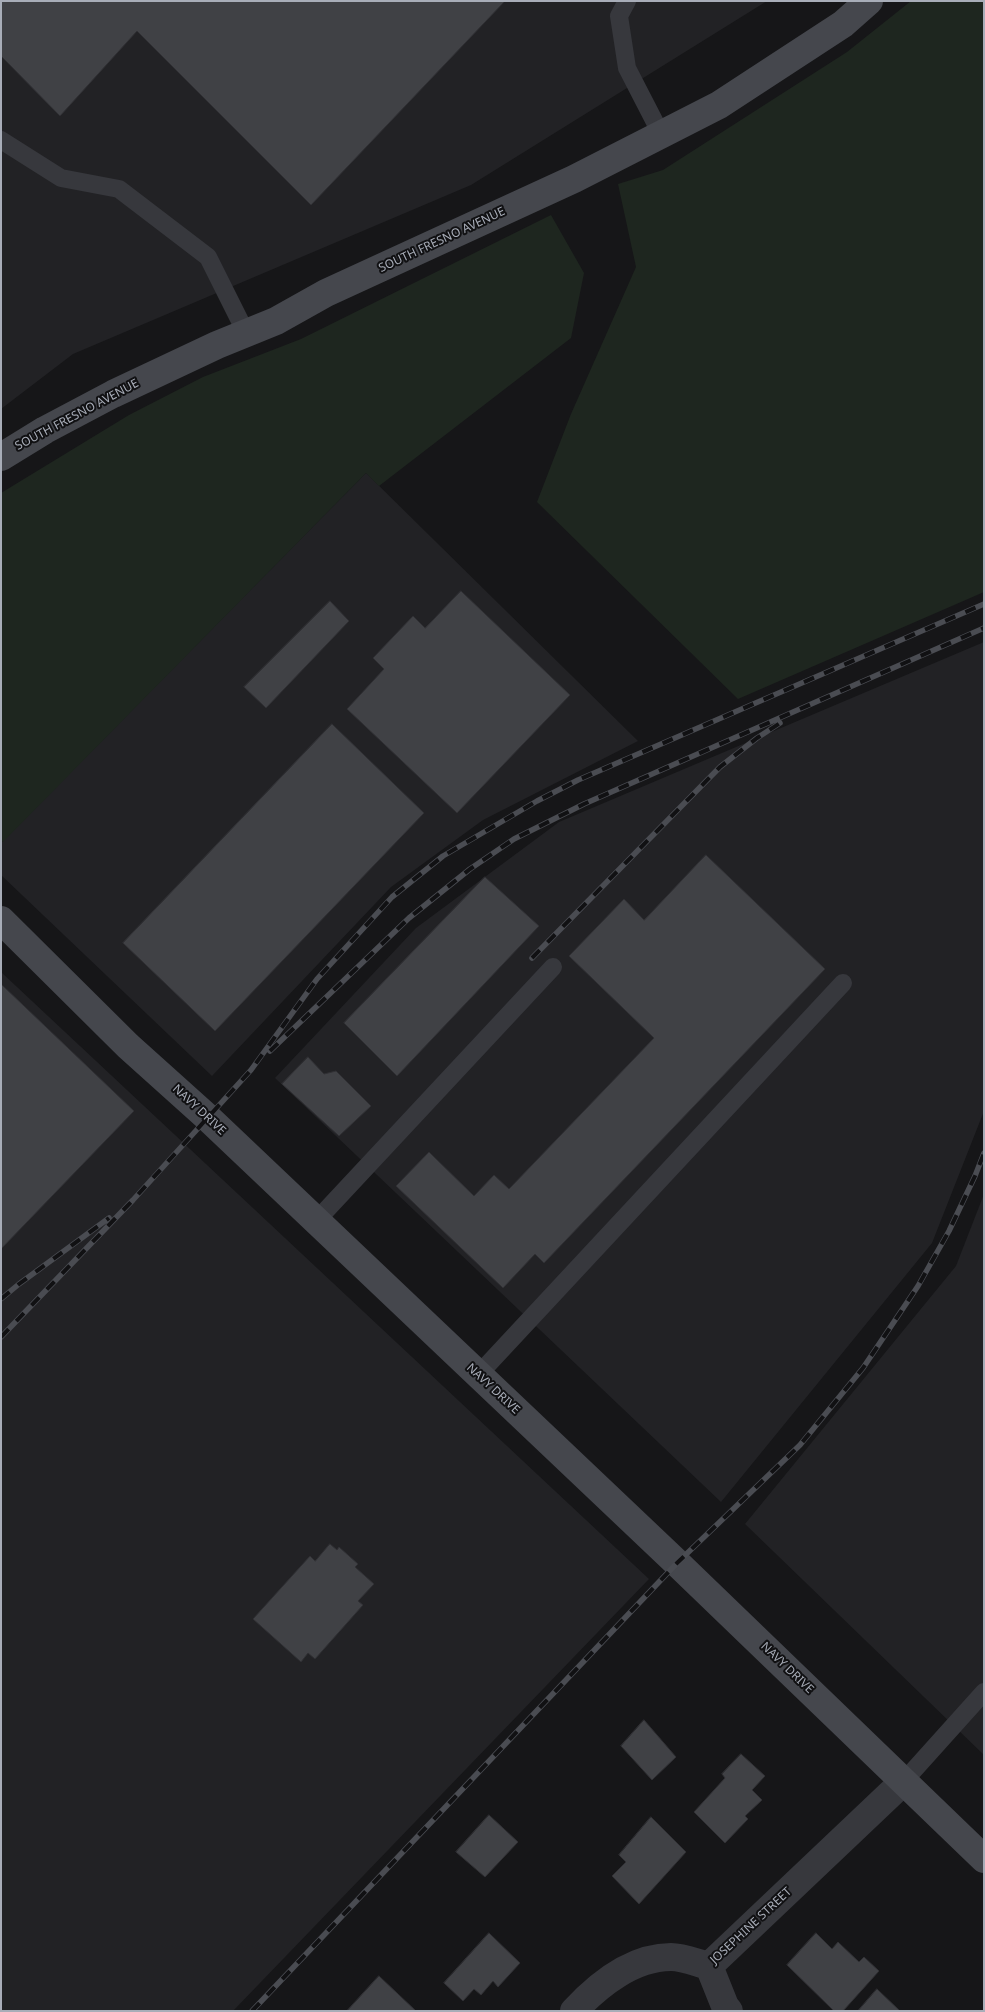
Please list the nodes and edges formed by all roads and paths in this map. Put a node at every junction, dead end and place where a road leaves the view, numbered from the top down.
1 (627, 1) edge
2 (869, 1) edge
3 (661, 134) junction
4 (1, 140) edge
5 (246, 333) junction
6 (1, 457) edge
7 (1, 920) edge
8 (552, 967) dead end
9 (843, 984) dead end
10 (316, 1220) junction
11 (478, 1374) junction
12 (984, 1692) edge
13 (904, 1781) junction
14 (984, 1859) edge
15 (709, 1966) junction
16 (574, 2011) edge
17 (729, 2011) edge

1 - 3 lane
2 - 3 street, SOUTH FRESNO AVENUE
3 - 5 street, SOUTH FRESNO AVENUE
4 - 5 lane
5 - 6 street, SOUTH FRESNO AVENUE
7 - 10 street, NAVY DRIVE
8 - 10 lane
9 - 11 lane
10 - 11 street, NAVY DRIVE
11 - 13 street, NAVY DRIVE
12 - 13 lane
13 - 14 street, NAVY DRIVE
13 - 15 street, JOSEPHINE STREET
15 - 16 street, JOSEPHINE STREET
15 - 17 street

